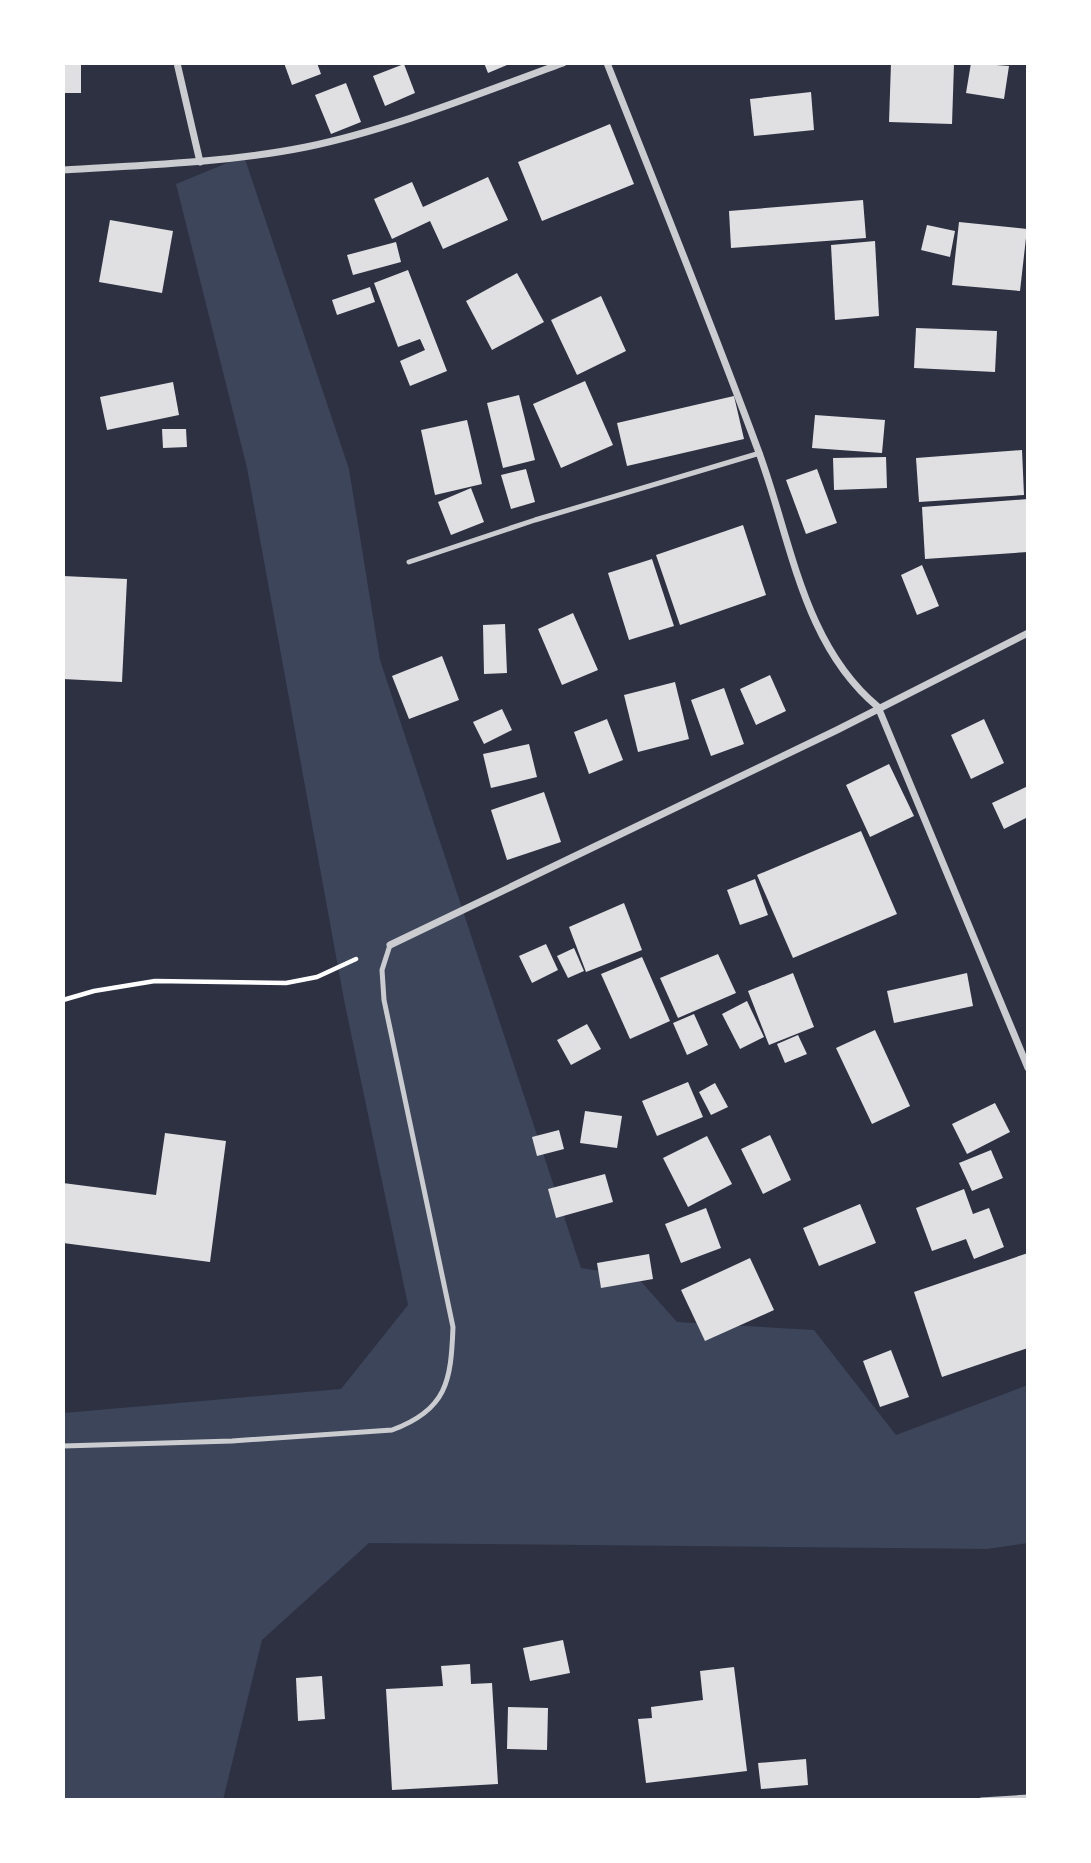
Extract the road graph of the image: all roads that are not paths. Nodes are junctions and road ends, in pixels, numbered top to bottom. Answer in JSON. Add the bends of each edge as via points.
{"nodes":[{"id":1,"x":177,"y":63,"type":"edge"},
{"id":2,"x":563,"y":63,"type":"edge"},
{"id":3,"x":607,"y":63,"type":"edge"},
{"id":4,"x":200,"y":162,"type":"junction"},
{"id":5,"x":63,"y":170,"type":"edge"},
{"id":6,"x":760,"y":453,"type":"junction"},
{"id":7,"x":409,"y":562,"type":"dead end"},
{"id":8,"x":1028,"y":633,"type":"edge"},
{"id":9,"x":878,"y":707,"type":"junction"},
{"id":10,"x":390,"y":945,"type":"joint"},
{"id":11,"x":1028,"y":1068,"type":"edge"},
{"id":12,"x":63,"y":1446,"type":"edge"},
{"id":13,"x":1028,"y":1797,"type":"edge"},
{"id":14,"x":981,"y":1800,"type":"edge"}],
"edges":[{"from":1,"to":4,"type":"street"},
{"from":2,"to":4,"type":"street","via":[[415,115],[308,146]]},
{"from":3,"to":6,"type":"street"},
{"from":4,"to":5,"type":"street"},
{"from":6,"to":7,"type":"lane"},
{"from":6,"to":9,"type":"street","via":[[809,606],[832,657]]},
{"from":8,"to":9,"type":"street"},
{"from":9,"to":10,"type":"street"},
{"from":9,"to":11,"type":"street"},
{"from":10,"to":12,"type":"lane","via":[[382,970],[384,1000],[453,1327],[451,1369],[437,1405],[416,1421],[392,1430]]},
{"from":13,"to":14,"type":"lane"}]}
